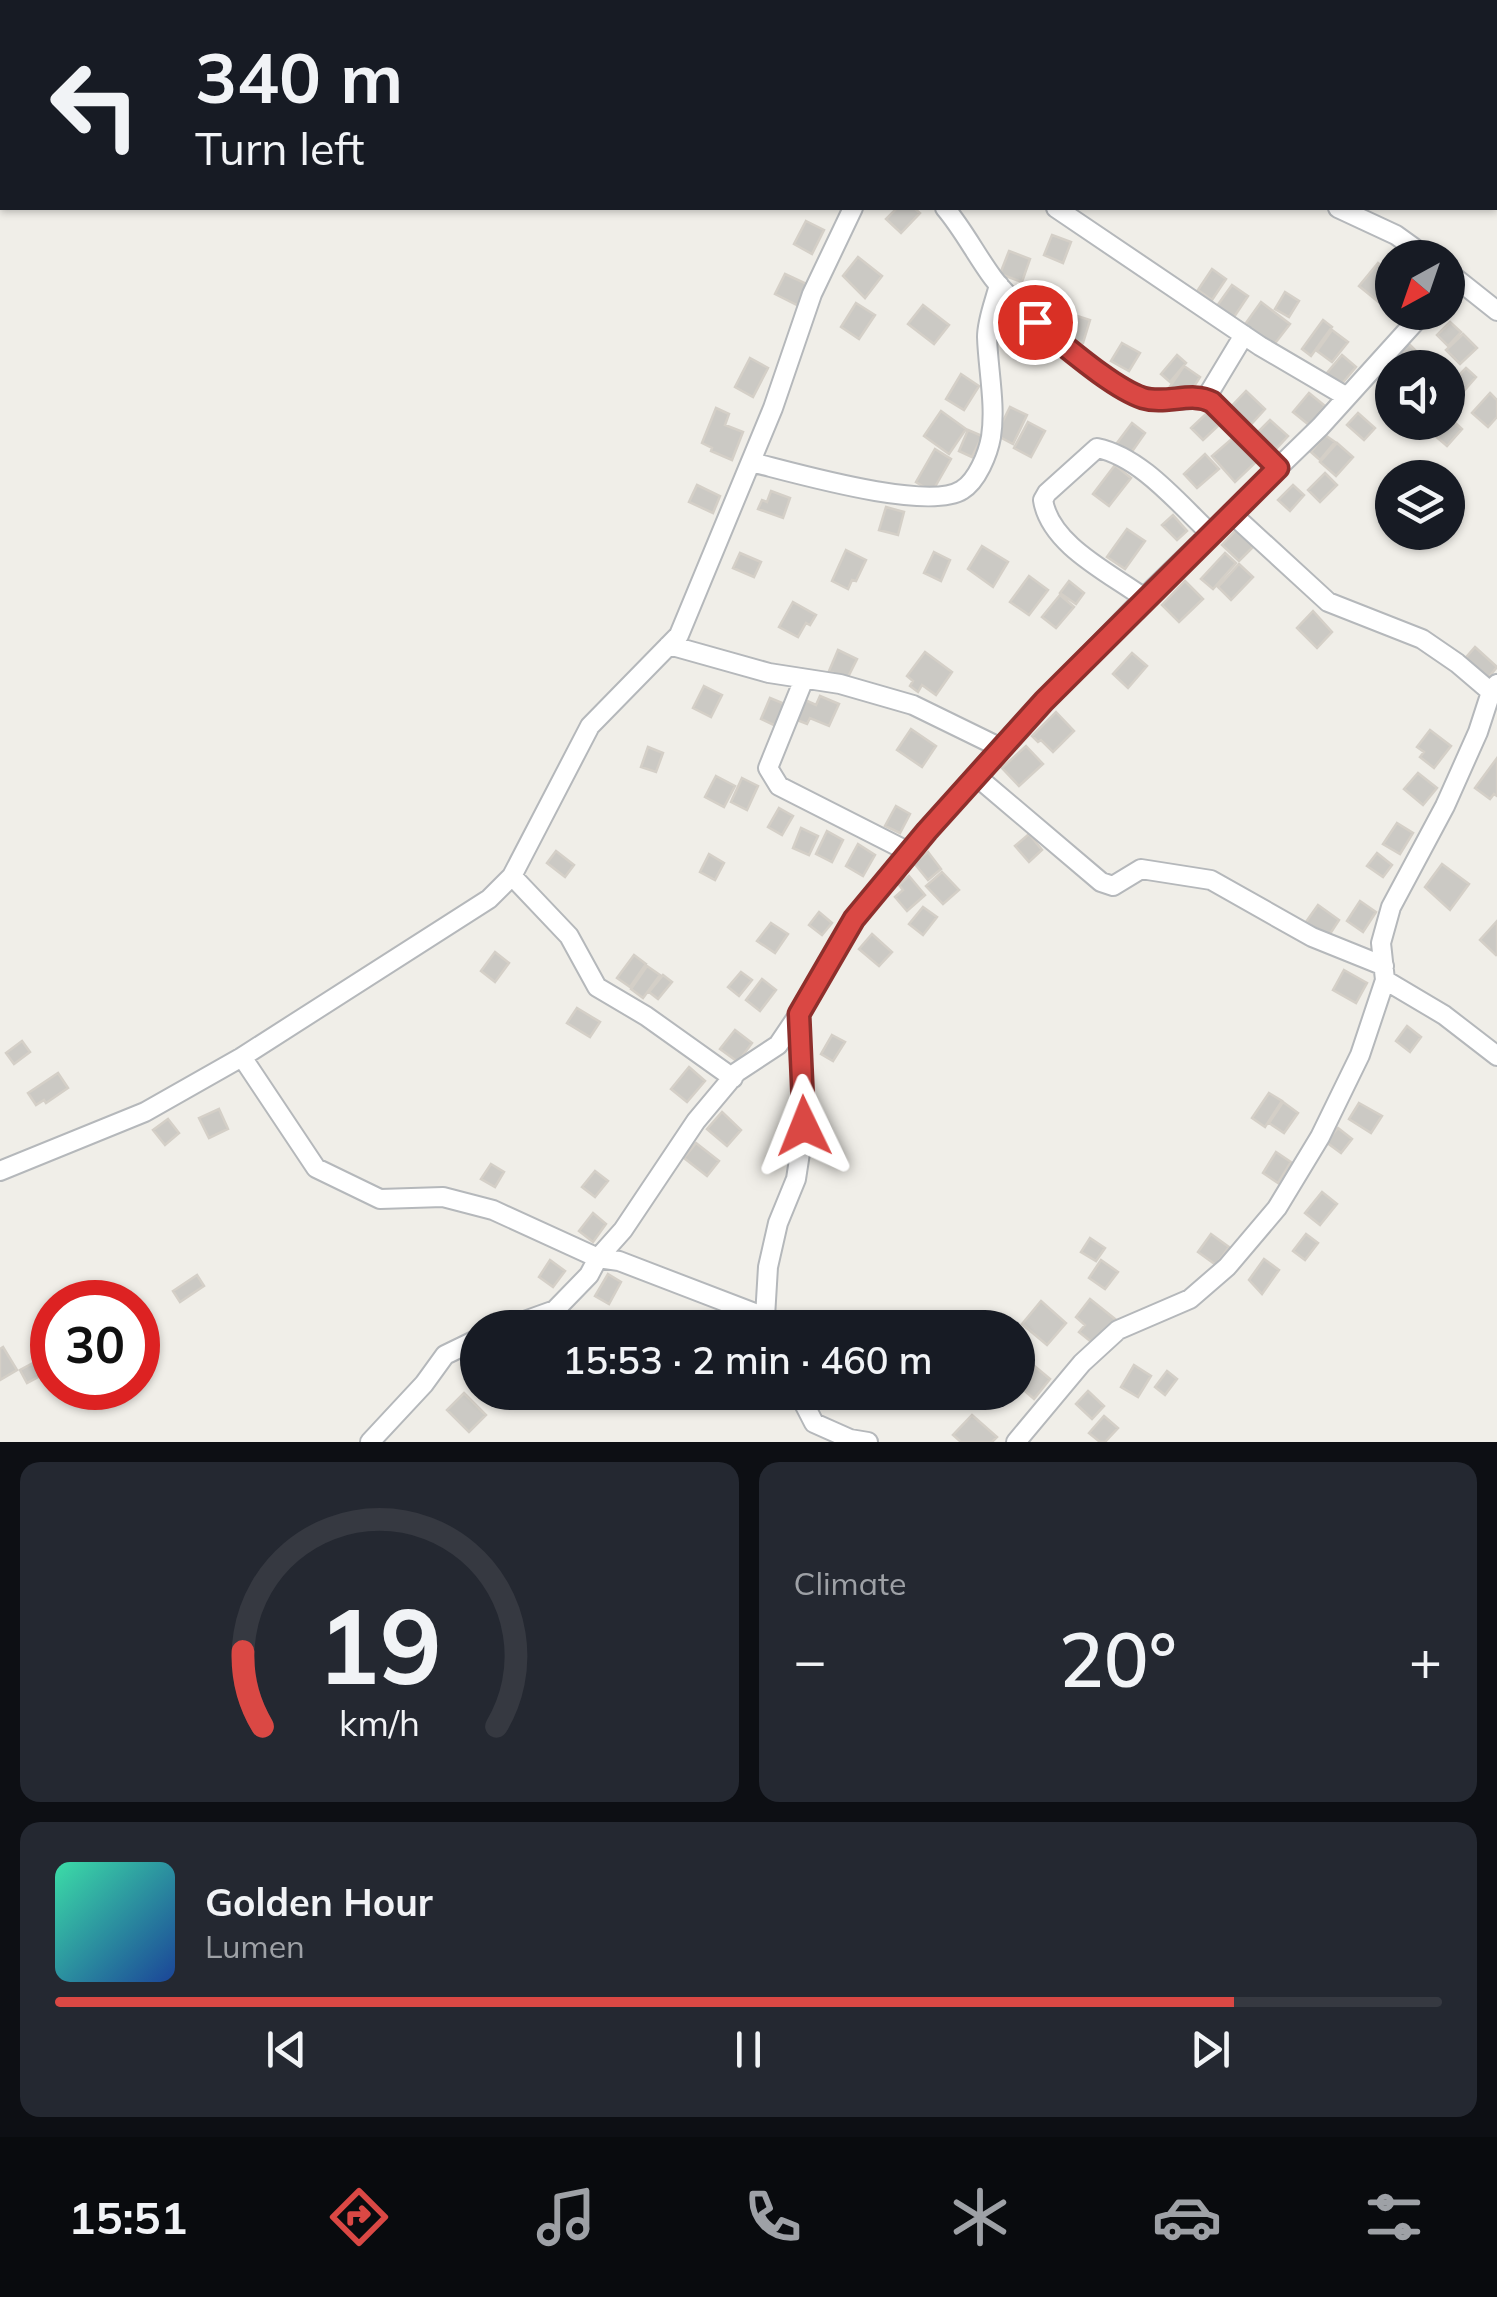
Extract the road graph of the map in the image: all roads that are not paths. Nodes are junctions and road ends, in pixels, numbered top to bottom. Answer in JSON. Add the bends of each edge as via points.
{"nodes":[{"id":1,"x":852,"y":210,"type":"edge"},
{"id":2,"x":946,"y":210,"type":"edge"},
{"id":3,"x":1059,"y":210,"type":"edge"},
{"id":4,"x":1342,"y":210,"type":"edge"},
{"id":5,"x":1403,"y":240,"type":"edge"},
{"id":6,"x":999,"y":285,"type":"junction"},
{"id":7,"x":1465,"y":289,"type":"edge"},
{"id":8,"x":1497,"y":311,"type":"edge"},
{"id":9,"x":1408,"y":330,"type":"edge"},
{"id":10,"x":1244,"y":335,"type":"junction"},
{"id":11,"x":1347,"y":397,"type":"junction"},
{"id":12,"x":1206,"y":398,"type":"junction"},
{"id":13,"x":751,"y":462,"type":"junction"},
{"id":14,"x":1278,"y":468,"type":"junction"},
{"id":15,"x":1231,"y":513,"type":"junction"},
{"id":16,"x":1210,"y":533,"type":"junction"},
{"id":17,"x":1144,"y":598,"type":"junction"},
{"id":18,"x":668,"y":646,"type":"junction"},
{"id":19,"x":804,"y":678,"type":"junction"},
{"id":20,"x":1494,"y":688,"type":"edge"},
{"id":21,"x":1002,"y":748,"type":"junction"},
{"id":22,"x":976,"y":776,"type":"junction"},
{"id":23,"x":910,"y":852,"type":"junction"},
{"id":24,"x":512,"y":876,"type":"junction"},
{"id":25,"x":1385,"y":973,"type":"junction"},
{"id":26,"x":799,"y":1014,"type":"junction"},
{"id":27,"x":1497,"y":1056,"type":"edge"},
{"id":28,"x":242,"y":1058,"type":"junction"},
{"id":29,"x":733,"y":1078,"type":"junction"},
{"id":30,"x":0,"y":1171,"type":"edge"},
{"id":31,"x":598,"y":1258,"type":"junction"},
{"id":32,"x":555,"y":1310,"type":"edge"},
{"id":33,"x":738,"y":1310,"type":"edge"},
{"id":34,"x":767,"y":1310,"type":"edge"},
{"id":35,"x":460,"y":1348,"type":"edge"},
{"id":36,"x":808,"y":1410,"type":"edge"},
{"id":37,"x":370,"y":1442,"type":"edge"},
{"id":38,"x":868,"y":1442,"type":"edge"},
{"id":39,"x":1016,"y":1442,"type":"edge"}],
"edges":[{"from":1,"to":13,"type":"street","via":[[812,294]]},
{"from":2,"to":6,"type":"street"},
{"from":3,"to":10,"type":"street"},
{"from":4,"to":5,"type":"street"},
{"from":6,"to":12,"type":"street","via":[[1056,339],[1143,398]]},
{"from":6,"to":13,"type":"street","via":[[987,332],[991,436],[984,460],[958,493],[920,496],[854,487]]},
{"from":7,"to":8,"type":"street"},
{"from":9,"to":11,"type":"street"},
{"from":10,"to":11,"type":"street"},
{"from":10,"to":12,"type":"street"},
{"from":11,"to":14,"type":"street"},
{"from":12,"to":14,"type":"street"},
{"from":13,"to":18,"type":"street","via":[[696,601]]},
{"from":14,"to":15,"type":"street"},
{"from":15,"to":16,"type":"street"},
{"from":15,"to":20,"type":"street","via":[[1328,602],[1422,640]]},
{"from":16,"to":17,"type":"street"},
{"from":16,"to":17,"type":"street","via":[[1110,450],[1086,455],[1047,493],[1042,500],[1051,526]]},
{"from":17,"to":21,"type":"street"},
{"from":18,"to":19,"type":"street"},
{"from":18,"to":24,"type":"street","via":[[590,726]]},
{"from":19,"to":21,"type":"street","via":[[914,705]]},
{"from":19,"to":23,"type":"street","via":[[770,776]]},
{"from":20,"to":25,"type":"street","via":[[1446,806],[1391,906],[1381,943]]},
{"from":21,"to":22,"type":"street"},
{"from":22,"to":23,"type":"street"},
{"from":22,"to":25,"type":"street","via":[[1100,882],[1113,886],[1142,870],[1211,880]]},
{"from":23,"to":26,"type":"street","via":[[854,919]]},
{"from":24,"to":28,"type":"street","via":[[489,899]]},
{"from":24,"to":29,"type":"street","via":[[570,936],[597,987]]},
{"from":25,"to":27,"type":"street"},
{"from":25,"to":39,"type":"street","via":[[1352,1072],[1277,1208],[1190,1299],[1118,1330]]},
{"from":26,"to":29,"type":"street","via":[[778,1045]]},
{"from":26,"to":34,"type":"street","via":[[804,1126],[796,1179],[768,1267]]},
{"from":28,"to":30,"type":"street","via":[[145,1112]]},
{"from":28,"to":31,"type":"street","via":[[316,1168],[380,1199],[442,1198],[493,1210]]},
{"from":29,"to":31,"type":"street"},
{"from":31,"to":32,"type":"street"},
{"from":31,"to":33,"type":"street"},
{"from":35,"to":37,"type":"street","via":[[445,1355]]},
{"from":36,"to":38,"type":"street","via":[[814,1422]]}]}
